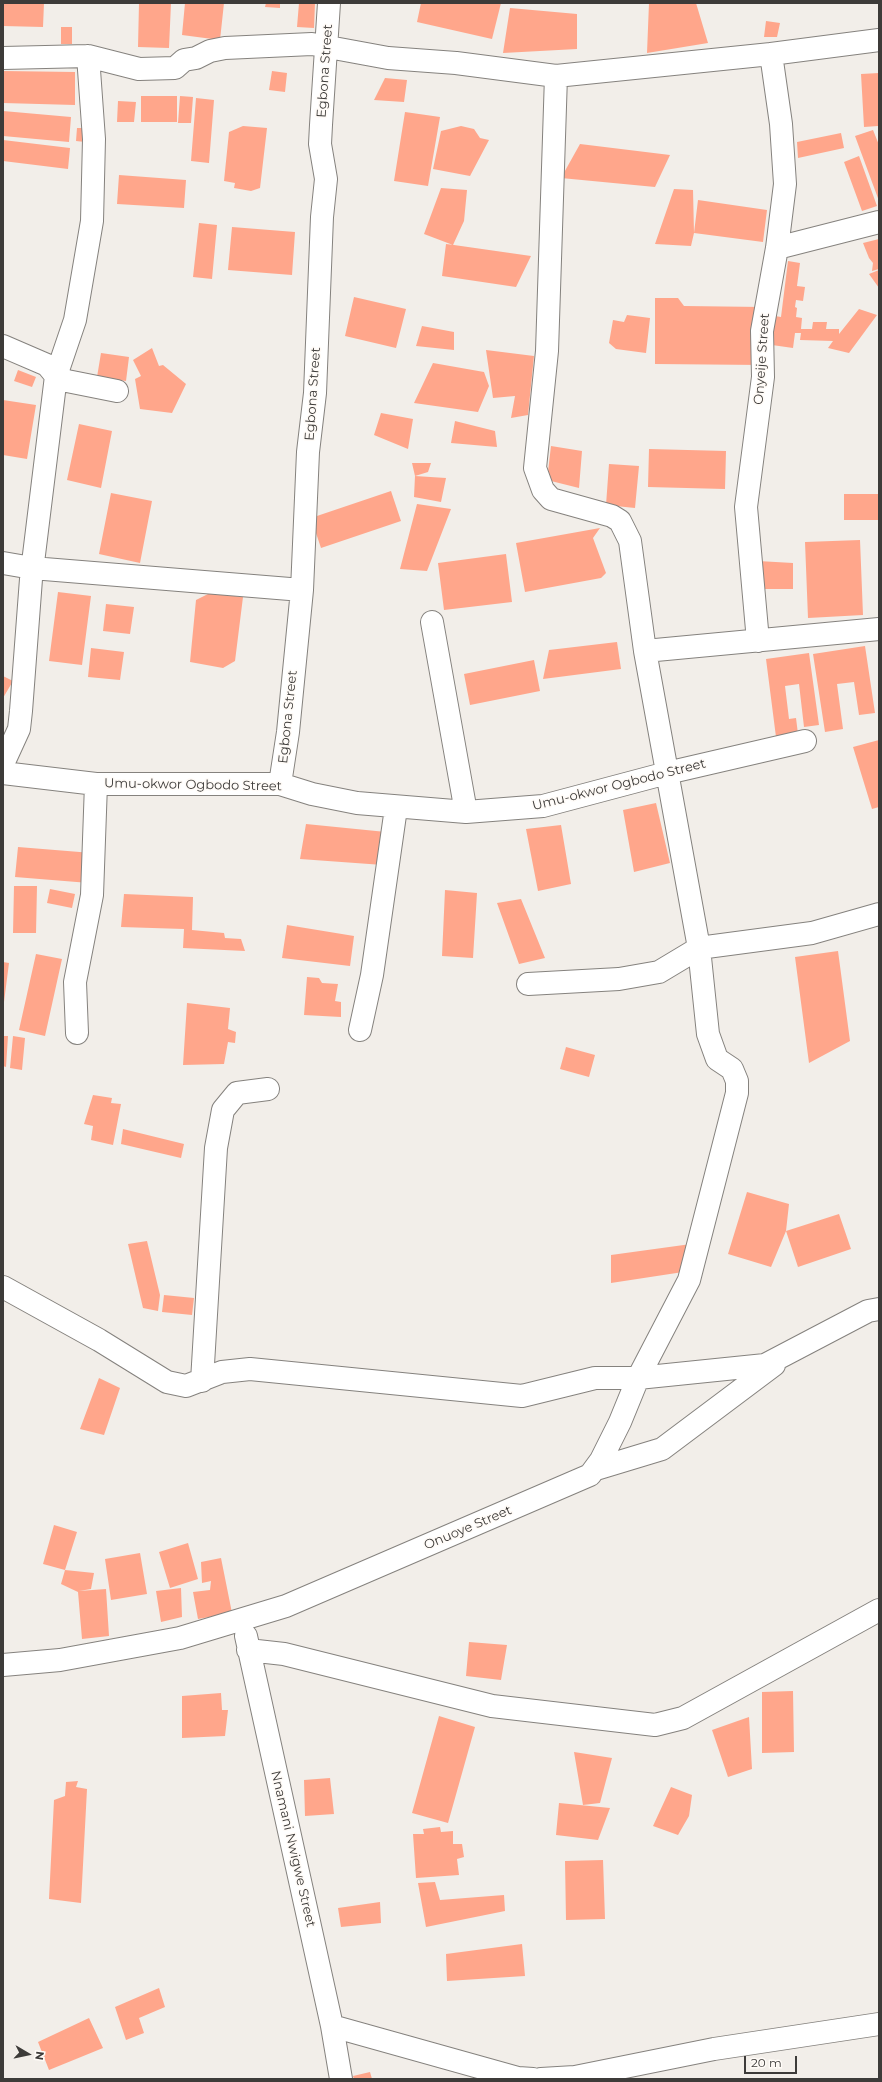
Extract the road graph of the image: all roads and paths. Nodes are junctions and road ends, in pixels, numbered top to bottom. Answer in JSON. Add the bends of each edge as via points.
{"nodes":[{"id":1,"x":329,"y":3,"type":"edge"},
{"id":2,"x":879,"y":40,"type":"edge"},
{"id":3,"x":327,"y":46,"type":"junction"},
{"id":4,"x":771,"y":54,"type":"junction"},
{"id":5,"x":88,"y":56,"type":"junction"},
{"id":6,"x":3,"y":58,"type":"edge"},
{"id":7,"x":556,"y":76,"type":"junction"},
{"id":8,"x":879,"y":222,"type":"edge"},
{"id":9,"x":777,"y":248,"type":"junction"},
{"id":10,"x":3,"y":346,"type":"edge"},
{"id":11,"x":56,"y":376,"type":"junction"},
{"id":12,"x":117,"y":391,"type":"dead end"},
{"id":13,"x":3,"y":563,"type":"edge"},
{"id":14,"x":32,"y":568,"type":"junction"},
{"id":15,"x":302,"y":590,"type":"junction"},
{"id":16,"x":432,"y":622,"type":"dead end"},
{"id":17,"x":879,"y":629,"type":"edge"},
{"id":18,"x":758,"y":641,"type":"junction"},
{"id":19,"x":645,"y":651,"type":"junction"},
{"id":20,"x":805,"y":741,"type":"dead end"},
{"id":21,"x":3,"y":764,"type":"edge"},
{"id":22,"x":3,"y":773,"type":"edge"},
{"id":23,"x":667,"y":773,"type":"junction"},
{"id":24,"x":96,"y":784,"type":"junction"},
{"id":25,"x":280,"y":784,"type":"junction"},
{"id":26,"x":396,"y":808,"type":"junction"},
{"id":27,"x":466,"y":812,"type":"junction"},
{"id":28,"x":879,"y":914,"type":"edge"},
{"id":29,"x":699,"y":948,"type":"junction"},
{"id":30,"x":528,"y":984,"type":"dead end"},
{"id":31,"x":360,"y":1030,"type":"dead end"},
{"id":32,"x":77,"y":1033,"type":"dead end"},
{"id":33,"x":268,"y":1089,"type":"dead end"},
{"id":34,"x":3,"y":1287,"type":"edge"},
{"id":35,"x":879,"y":1309,"type":"edge"},
{"id":36,"x":797,"y":1347,"type":"junction"},
{"id":37,"x":638,"y":1378,"type":"junction"},
{"id":38,"x":202,"y":1381,"type":"junction"},
{"id":39,"x":596,"y":1469,"type":"junction"},
{"id":40,"x":879,"y":1610,"type":"edge"},
{"id":41,"x":244,"y":1619,"type":"junction"},
{"id":42,"x":248,"y":1650,"type":"junction"},
{"id":43,"x":3,"y":1665,"type":"edge"},
{"id":44,"x":879,"y":2024,"type":"edge"},
{"id":45,"x":332,"y":2026,"type":"junction"},
{"id":46,"x":341,"y":2079,"type":"edge"},
{"id":47,"x":533,"y":2079,"type":"edge"},
{"id":48,"x":541,"y":2079,"type":"edge"}],
"edges":[{"from":1,"to":3,"type":"street","name":"Egbona Street"},
{"from":2,"to":4,"type":"street"},
{"from":3,"to":5,"type":"street","via":[[312,44],[225,48],[184,60],[175,68],[139,69]]},
{"from":3,"to":7,"type":"street","via":[[388,58],[456,63]]},
{"from":3,"to":15,"type":"street","name":"Egbona Street","via":[[320,144],[326,179],[322,217],[315,393],[308,452]]},
{"from":4,"to":7,"type":"street"},
{"from":4,"to":9,"type":"street","name":"Onyeije Street","via":[[785,166],[784,199]]},
{"from":5,"to":6,"type":"street"},
{"from":5,"to":11,"type":"street","via":[[94,139],[92,221],[75,320]]},
{"from":7,"to":19,"type":"street","via":[[547,351],[535,468],[543,490],[551,499],[612,516],[620,521],[630,541]]},
{"from":8,"to":9,"type":"street"},
{"from":9,"to":18,"type":"street","name":"Onyeije Street","via":[[762,331],[762,377],[746,507]]},
{"from":10,"to":11,"type":"street","via":[[47,365]]},
{"from":11,"to":12,"type":"street","via":[[67,381]]},
{"from":11,"to":14,"type":"street"},
{"from":13,"to":14,"type":"street"},
{"from":14,"to":15,"type":"street"},
{"from":14,"to":21,"type":"street","via":[[19,729]]},
{"from":15,"to":25,"type":"street","name":"Egbona Street","via":[[288,732]]},
{"from":16,"to":27,"type":"street"},
{"from":17,"to":18,"type":"street"},
{"from":18,"to":19,"type":"street"},
{"from":19,"to":23,"type":"street"},
{"from":20,"to":23,"type":"street","name":"Umu-okwor Ogbodo Street"},
{"from":22,"to":24,"type":"street","name":"Umu-okwor Ogbodo Street"},
{"from":23,"to":27,"type":"street","name":"Umu-okwor Ogbodo Street","via":[[544,806]]},
{"from":23,"to":29,"type":"street"},
{"from":24,"to":25,"type":"street","name":"Umu-okwor Ogbodo Street"},
{"from":24,"to":32,"type":"street","via":[[92,895],[75,982]]},
{"from":25,"to":26,"type":"street","name":"Umu-okwor Ogbodo Street","via":[[350,802]]},
{"from":26,"to":27,"type":"street","name":"Umu-okwor Ogbodo Street"},
{"from":26,"to":31,"type":"street","via":[[372,975]]},
{"from":28,"to":29,"type":"street","via":[[812,932]]},
{"from":29,"to":30,"type":"street","via":[[659,972],[619,979]]},
{"from":29,"to":37,"type":"street","via":[[708,1034],[717,1059],[732,1069],[737,1081],[737,1093],[689,1280]]},
{"from":33,"to":38,"type":"street","via":[[237,1094],[223,1110],[216,1148]]},
{"from":34,"to":38,"type":"street","via":[[99,1340],[167,1382],[186,1386]]},
{"from":35,"to":36,"type":"street","via":[[868,1311]]},
{"from":36,"to":37,"type":"street","via":[[765,1365]]},
{"from":36,"to":39,"type":"street","via":[[662,1449]]},
{"from":37,"to":38,"type":"street","via":[[595,1378],[522,1396],[250,1369],[222,1372]]},
{"from":37,"to":39,"type":"street","via":[[620,1422]]},
{"from":39,"to":41,"type":"street","name":"Onuoye Street","via":[[590,1475],[286,1606]]},
{"from":40,"to":42,"type":"street","via":[[683,1718],[655,1725],[492,1706],[284,1654]]},
{"from":41,"to":42,"type":"street","name":"Nnamani Nwigwe Street"},
{"from":41,"to":43,"type":"street","name":"Onuoye Street","via":[[180,1638],[60,1660]]},
{"from":42,"to":45,"type":"street","name":"Nnamani Nwigwe Street"},
{"from":44,"to":48,"type":"street","via":[[714,2049],[575,2077]]},
{"from":45,"to":46,"type":"street","name":"Nnamani Nwigwe Street"},
{"from":45,"to":47,"type":"street","via":[[518,2078]]}]}
